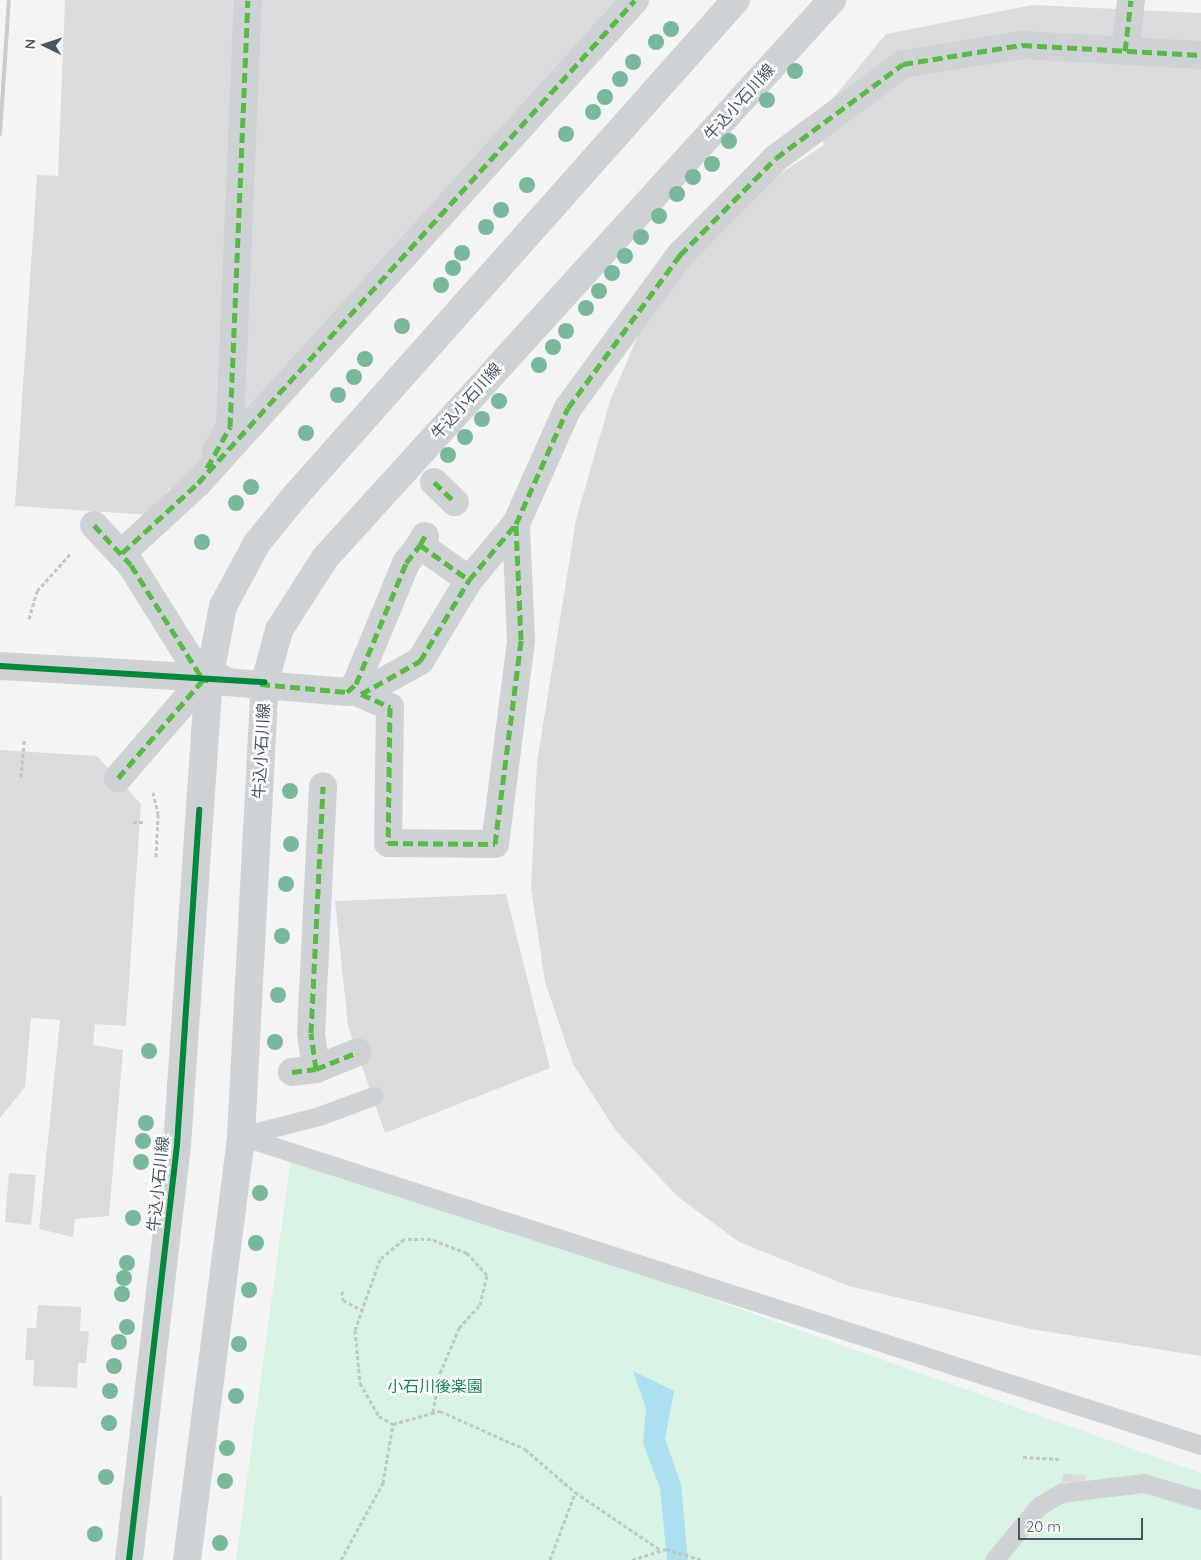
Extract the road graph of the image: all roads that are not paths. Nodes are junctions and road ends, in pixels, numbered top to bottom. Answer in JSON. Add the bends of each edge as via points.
{"nodes":[{"id":1,"x":248,"y":0,"type":"edge"},
{"id":2,"x":635,"y":0,"type":"edge"},
{"id":3,"x":736,"y":0,"type":"edge"},
{"id":4,"x":832,"y":0,"type":"edge"},
{"id":5,"x":1131,"y":0,"type":"edge"},
{"id":6,"x":1125,"y":51,"type":"junction"},
{"id":7,"x":1201,"y":55,"type":"edge"},
{"id":8,"x":434,"y":482,"type":"dead end"},
{"id":9,"x":198,"y":483,"type":"junction"},
{"id":10,"x":455,"y":502,"type":"dead end"},
{"id":11,"x":516,"y":524,"type":"junction"},
{"id":12,"x":94,"y":526,"type":"dead end"},
{"id":13,"x":122,"y":553,"type":"junction"},
{"id":14,"x":469,"y":580,"type":"junction"},
{"id":15,"x":0,"y":666,"type":"edge"},
{"id":16,"x":206,"y":679,"type":"junction"},
{"id":17,"x":265,"y":682,"type":"junction"},
{"id":18,"x":125,"y":769,"type":"road end"},
{"id":19,"x":323,"y":786,"type":"dead end"},
{"id":20,"x":358,"y":1052,"type":"dead end"},
{"id":21,"x":373,"y":1096,"type":"dead end"},
{"id":22,"x":241,"y":1136,"type":"junction"},
{"id":23,"x":1201,"y":1445,"type":"edge"},
{"id":24,"x":1201,"y":1500,"type":"edge"},
{"id":25,"x":129,"y":1560,"type":"edge"},
{"id":26,"x":187,"y":1560,"type":"edge"},
{"id":27,"x":994,"y":1560,"type":"edge"}],
"edges":[{"from":1,"to":9,"type":"street","via":[[230,427]]},
{"from":2,"to":9,"type":"street"},
{"from":3,"to":16,"type":"main road","name":"牛込小石川線","via":[[257,542],[224,606]]},
{"from":4,"to":17,"type":"main road","name":"牛込小石川線","via":[[325,558],[279,630]]},
{"from":5,"to":6,"type":"street"},
{"from":6,"to":7,"type":"street"},
{"from":6,"to":11,"type":"street","via":[[1022,45],[903,64],[776,158],[680,255],[568,408]]},
{"from":8,"to":10,"type":"street"},
{"from":9,"to":13,"type":"street"},
{"from":11,"to":14,"type":"street"},
{"from":11,"to":14,"type":"street","via":[[521,640],[495,844],[388,842],[390,707],[361,694],[420,660]]},
{"from":12,"to":13,"type":"street","bridge":true},
{"from":13,"to":16,"type":"street","bridge":true},
{"from":14,"to":16,"type":"street","bridge":true,"via":[[422,541],[406,563],[356,684],[348,692]]},
{"from":15,"to":16,"type":"street"},
{"from":16,"to":17,"type":"street"},
{"from":16,"to":18,"type":"street","bridge":true},
{"from":16,"to":25,"type":"main road","name":"牛込小石川線","via":[[177,1145]]},
{"from":17,"to":22,"type":"main road","name":"牛込小石川線"},
{"from":19,"to":20,"type":"street","via":[[311,1033],[304,1071]]},
{"from":21,"to":22,"type":"lane","via":[[318,1116]]},
{"from":22,"to":23,"type":"lane"},
{"from":22,"to":26,"type":"main road","name":"牛込小石川線"},
{"from":24,"to":27,"type":"lane","via":[[1144,1483],[1061,1494],[1039,1506]]}]}
